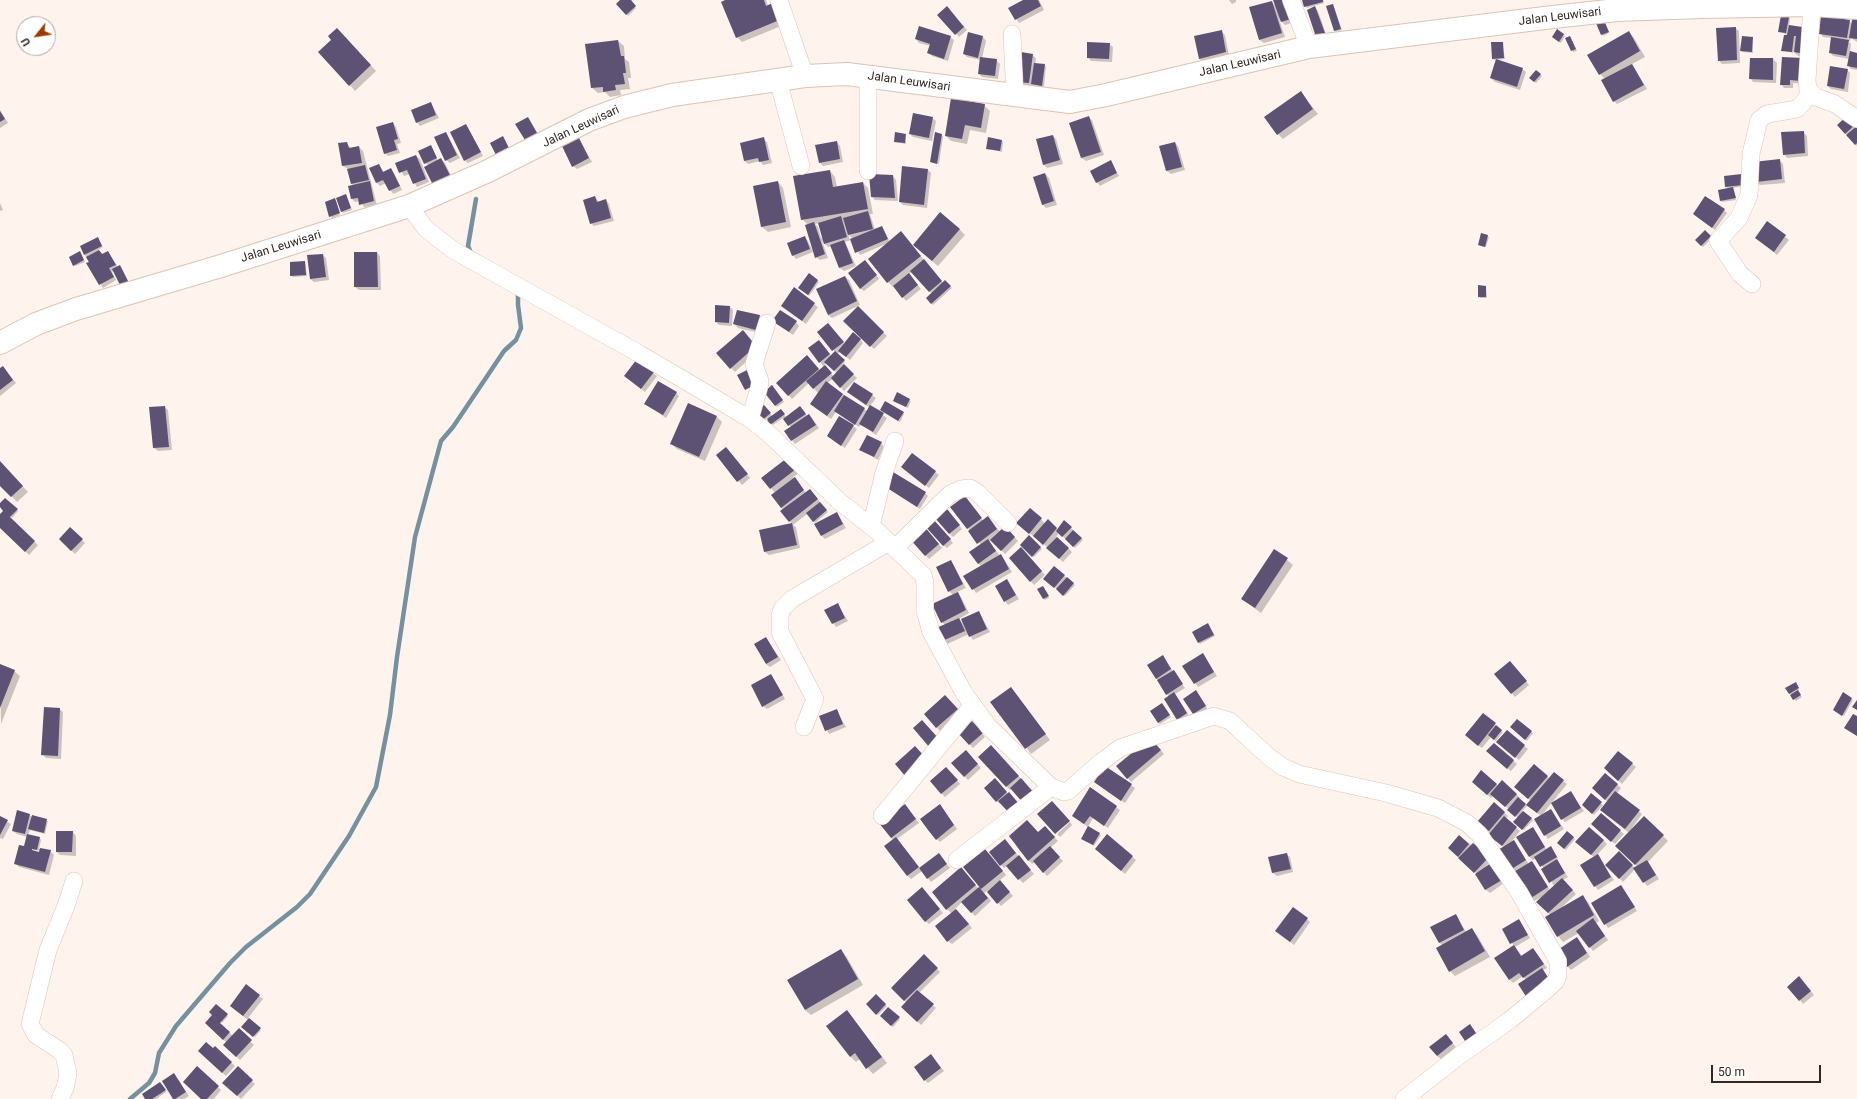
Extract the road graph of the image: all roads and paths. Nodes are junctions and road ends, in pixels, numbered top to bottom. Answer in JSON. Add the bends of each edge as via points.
{"nodes":[{"id":1,"x":779,"y":0,"type":"edge"},
{"id":2,"x":1291,"y":0,"type":"edge"},
{"id":3,"x":1810,"y":4,"type":"edge"},
{"id":4,"x":1857,"y":8,"type":"edge"},
{"id":5,"x":1012,"y":34,"type":"dead end"},
{"id":6,"x":1309,"y":47,"type":"junction"},
{"id":7,"x":806,"y":76,"type":"junction"},
{"id":8,"x":868,"y":76,"type":"junction"},
{"id":9,"x":778,"y":80,"type":"junction"},
{"id":10,"x":1810,"y":92,"type":"junction"},
{"id":11,"x":1015,"y":96,"type":"junction"},
{"id":12,"x":1857,"y":119,"type":"edge"},
{"id":13,"x":801,"y":166,"type":"dead end"},
{"id":14,"x":868,"y":172,"type":"dead end"},
{"id":15,"x":409,"y":206,"type":"junction"},
{"id":16,"x":1752,"y":284,"type":"dead end"},
{"id":17,"x":767,"y":323,"type":"dead end"},
{"id":18,"x":1,"y":338,"type":"edge"},
{"id":19,"x":750,"y":419,"type":"junction"},
{"id":20,"x":895,"y":441,"type":"dead end"},
{"id":21,"x":1008,"y":523,"type":"dead end"},
{"id":22,"x":871,"y":526,"type":"junction"},
{"id":23,"x":892,"y":545,"type":"junction"},
{"id":24,"x":973,"y":705,"type":"junction"},
{"id":25,"x":804,"y":727,"type":"dead end"},
{"id":26,"x":1051,"y":787,"type":"junction"},
{"id":27,"x":882,"y":816,"type":"dead end"},
{"id":28,"x":957,"y":860,"type":"dead end"},
{"id":29,"x":74,"y":881,"type":"dead end"},
{"id":30,"x":60,"y":1099,"type":"edge"},
{"id":31,"x":1404,"y":1099,"type":"edge"}],
"edges":[{"from":1,"to":7,"type":"street"},
{"from":2,"to":6,"type":"street"},
{"from":3,"to":4,"type":"main road","name":"Jalan Leuwisari"},
{"from":3,"to":6,"type":"main road","name":"Jalan Leuwisari","via":[[1616,10]]},
{"from":3,"to":10,"type":"street","via":[[1807,80]]},
{"from":5,"to":11,"type":"street"},
{"from":6,"to":11,"type":"main road","name":"Jalan Leuwisari","via":[[1082,100],[1060,102]]},
{"from":7,"to":8,"type":"main road","name":"Jalan Leuwisari"},
{"from":7,"to":9,"type":"main road","name":"Jalan Leuwisari"},
{"from":8,"to":11,"type":"main road","name":"Jalan Leuwisari"},
{"from":8,"to":14,"type":"street"},
{"from":9,"to":13,"type":"street"},
{"from":9,"to":15,"type":"main road","name":"Jalan Leuwisari","via":[[672,95],[624,107],[589,120],[488,171]]},
{"from":10,"to":12,"type":"street","via":[[1835,104]]},
{"from":10,"to":16,"type":"street","via":[[1797,109],[1767,114],[1759,120],[1752,154],[1749,195],[1739,218],[1718,240],[1740,274]]},
{"from":15,"to":18,"type":"main road","name":"Jalan Leuwisari","via":[[76,309]]},
{"from":15,"to":19,"type":"street","via":[[436,238],[453,250]]},
{"from":17,"to":19,"type":"street","via":[[754,364],[760,380]]},
{"from":19,"to":22,"type":"street","via":[[840,502]]},
{"from":20,"to":22,"type":"street"},
{"from":21,"to":23,"type":"street","via":[[978,493],[970,488],[962,489],[950,494]]},
{"from":22,"to":23,"type":"street"},
{"from":23,"to":24,"type":"street","via":[[923,575],[925,611],[931,632]]},
{"from":23,"to":25,"type":"street","via":[[792,599],[782,609],[780,632],[814,699]]},
{"from":24,"to":26,"type":"street","via":[[988,726]]},
{"from":24,"to":27,"type":"street"},
{"from":26,"to":28,"type":"street"},
{"from":26,"to":31,"type":"street","via":[[1068,791],[1120,748],[1214,716],[1230,721],[1269,757],[1299,774],[1401,797],[1438,808],[1467,823],[1479,834],[1519,892],[1558,961],[1558,976],[1555,982],[1510,1020]]},
{"from":29,"to":30,"type":"street","via":[[48,950],[31,1021],[31,1028],[36,1035],[59,1050],[65,1060],[67,1082]]}]}
